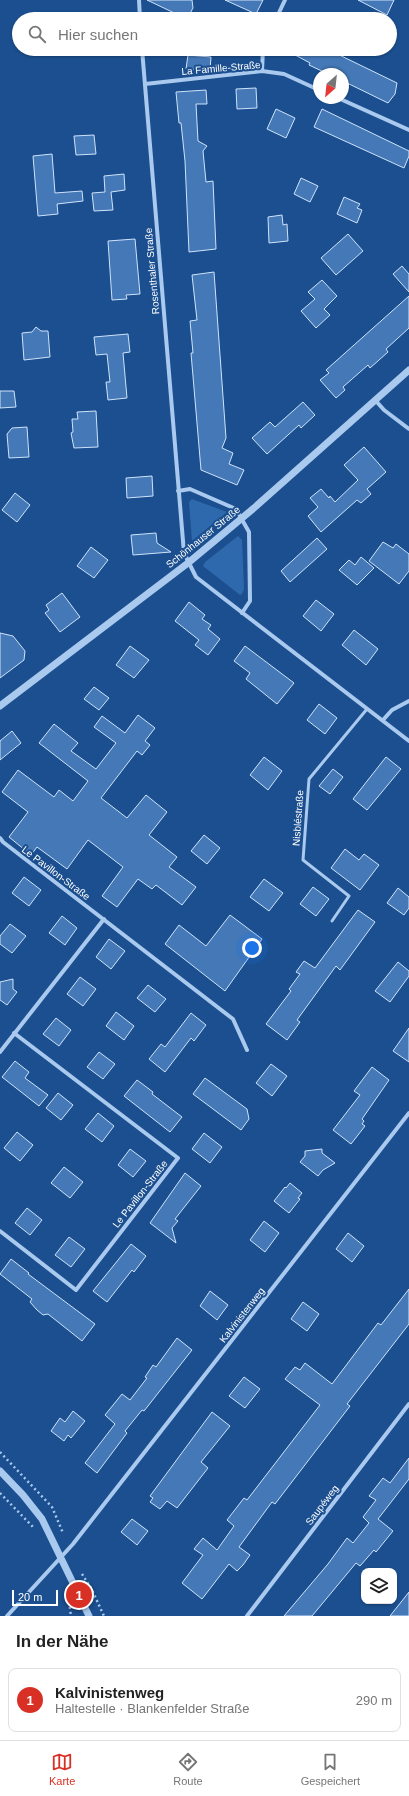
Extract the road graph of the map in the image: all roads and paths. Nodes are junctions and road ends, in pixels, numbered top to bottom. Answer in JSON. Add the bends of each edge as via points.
{"nodes":[{"id":1,"x":139,"y":0,"type":"edge"},
{"id":2,"x":285,"y":0,"type":"edge"},
{"id":3,"x":140,"y":12,"type":"edge"},
{"id":4,"x":279,"y":12,"type":"edge"},
{"id":5,"x":143,"y":56,"type":"edge"},
{"id":6,"x":263,"y":56,"type":"edge"},
{"id":7,"x":262,"y":71,"type":"junction"},
{"id":8,"x":145,"y":84,"type":"junction"},
{"id":9,"x":313,"y":87,"type":"edge"},
{"id":10,"x":349,"y":103,"type":"edge"},
{"id":11,"x":409,"y":130,"type":"edge"},
{"id":12,"x":409,"y":370,"type":"edge"},
{"id":13,"x":376,"y":401,"type":"junction"},
{"id":14,"x":409,"y":429,"type":"edge"},
{"id":15,"x":178,"y":491,"type":"junction"},
{"id":16,"x":242,"y":518,"type":"junction"},
{"id":17,"x":188,"y":563,"type":"junction"},
{"id":18,"x":242,"y":613,"type":"junction"},
{"id":19,"x":409,"y":701,"type":"edge"},
{"id":20,"x":0,"y":706,"type":"edge"},
{"id":21,"x":367,"y":709,"type":"junction"},
{"id":22,"x":383,"y":720,"type":"junction"},
{"id":23,"x":409,"y":741,"type":"edge"},
{"id":24,"x":0,"y":838,"type":"edge"},
{"id":25,"x":104,"y":919,"type":"junction"},
{"id":26,"x":332,"y":921,"type":"dead end"},
{"id":27,"x":14,"y":1033,"type":"junction"},
{"id":28,"x":247,"y":1050,"type":"dead end"},
{"id":29,"x":0,"y":1052,"type":"edge"},
{"id":30,"x":409,"y":1114,"type":"edge"},
{"id":31,"x":0,"y":1231,"type":"edge"},
{"id":32,"x":409,"y":1404,"type":"edge"},
{"id":33,"x":0,"y":1471,"type":"edge"},
{"id":34,"x":0,"y":1493,"type":"edge"},
{"id":35,"x":35,"y":1530,"type":"dead end"},
{"id":36,"x":61,"y":1556,"type":"junction"},
{"id":37,"x":7,"y":1616,"type":"edge"},
{"id":38,"x":89,"y":1616,"type":"edge"},
{"id":39,"x":247,"y":1616,"type":"edge"}],
"edges":[{"from":1,"to":3,"type":"street"},
{"from":2,"to":4,"type":"street"},
{"from":5,"to":8,"type":"street","name":"Rosenthaler Straße"},
{"from":6,"to":7,"type":"street"},
{"from":7,"to":8,"type":"street","name":"La Famille-Straße"},
{"from":7,"to":9,"type":"street","name":"La Famille-Straße","via":[[284,74]]},
{"from":8,"to":15,"type":"street","name":"Rosenthaler Straße"},
{"from":10,"to":11,"type":"street"},
{"from":12,"to":13,"type":"street","name":"Schönhauser Straße"},
{"from":13,"to":14,"type":"street"},
{"from":13,"to":16,"type":"street","name":"Schönhauser Straße"},
{"from":15,"to":16,"type":"street","via":[[190,489],[236,509]]},
{"from":15,"to":17,"type":"street","name":"Rosenthaler Straße","via":[[184,553]]},
{"from":16,"to":17,"type":"street","name":"Schönhauser Straße"},
{"from":16,"to":18,"type":"street","via":[[250,532],[250,601]]},
{"from":17,"to":18,"type":"street","via":[[196,577]]},
{"from":17,"to":20,"type":"street","name":"Schönhauser Straße"},
{"from":18,"to":21,"type":"street"},
{"from":19,"to":22,"type":"street","via":[[392,710]]},
{"from":21,"to":22,"type":"street"},
{"from":21,"to":26,"type":"lane","name":"Nisbléstraße","via":[[309,779],[303,860],[349,896]]},
{"from":22,"to":23,"type":"street"},
{"from":24,"to":25,"type":"street","name":"Le Pavillon-Straße"},
{"from":25,"to":27,"type":"street"},
{"from":25,"to":28,"type":"street","name":"Le Pavillon-Straße","via":[[233,1019]]},
{"from":27,"to":29,"type":"street"},
{"from":27,"to":31,"type":"street","name":"Le Pavillon-Straße","via":[[178,1158],[76,1290]]},
{"from":30,"to":36,"type":"street","name":"Kalvinistenweg","via":[[80,1536]]},
{"from":32,"to":39,"type":"street","name":"Saupéweg"},
{"from":33,"to":36,"type":"street","via":[[35,1508]]},
{"from":34,"to":35,"type":"path"},
{"from":36,"to":37,"type":"street","name":"Kalvinistenweg"},
{"from":36,"to":38,"type":"street"}]}
